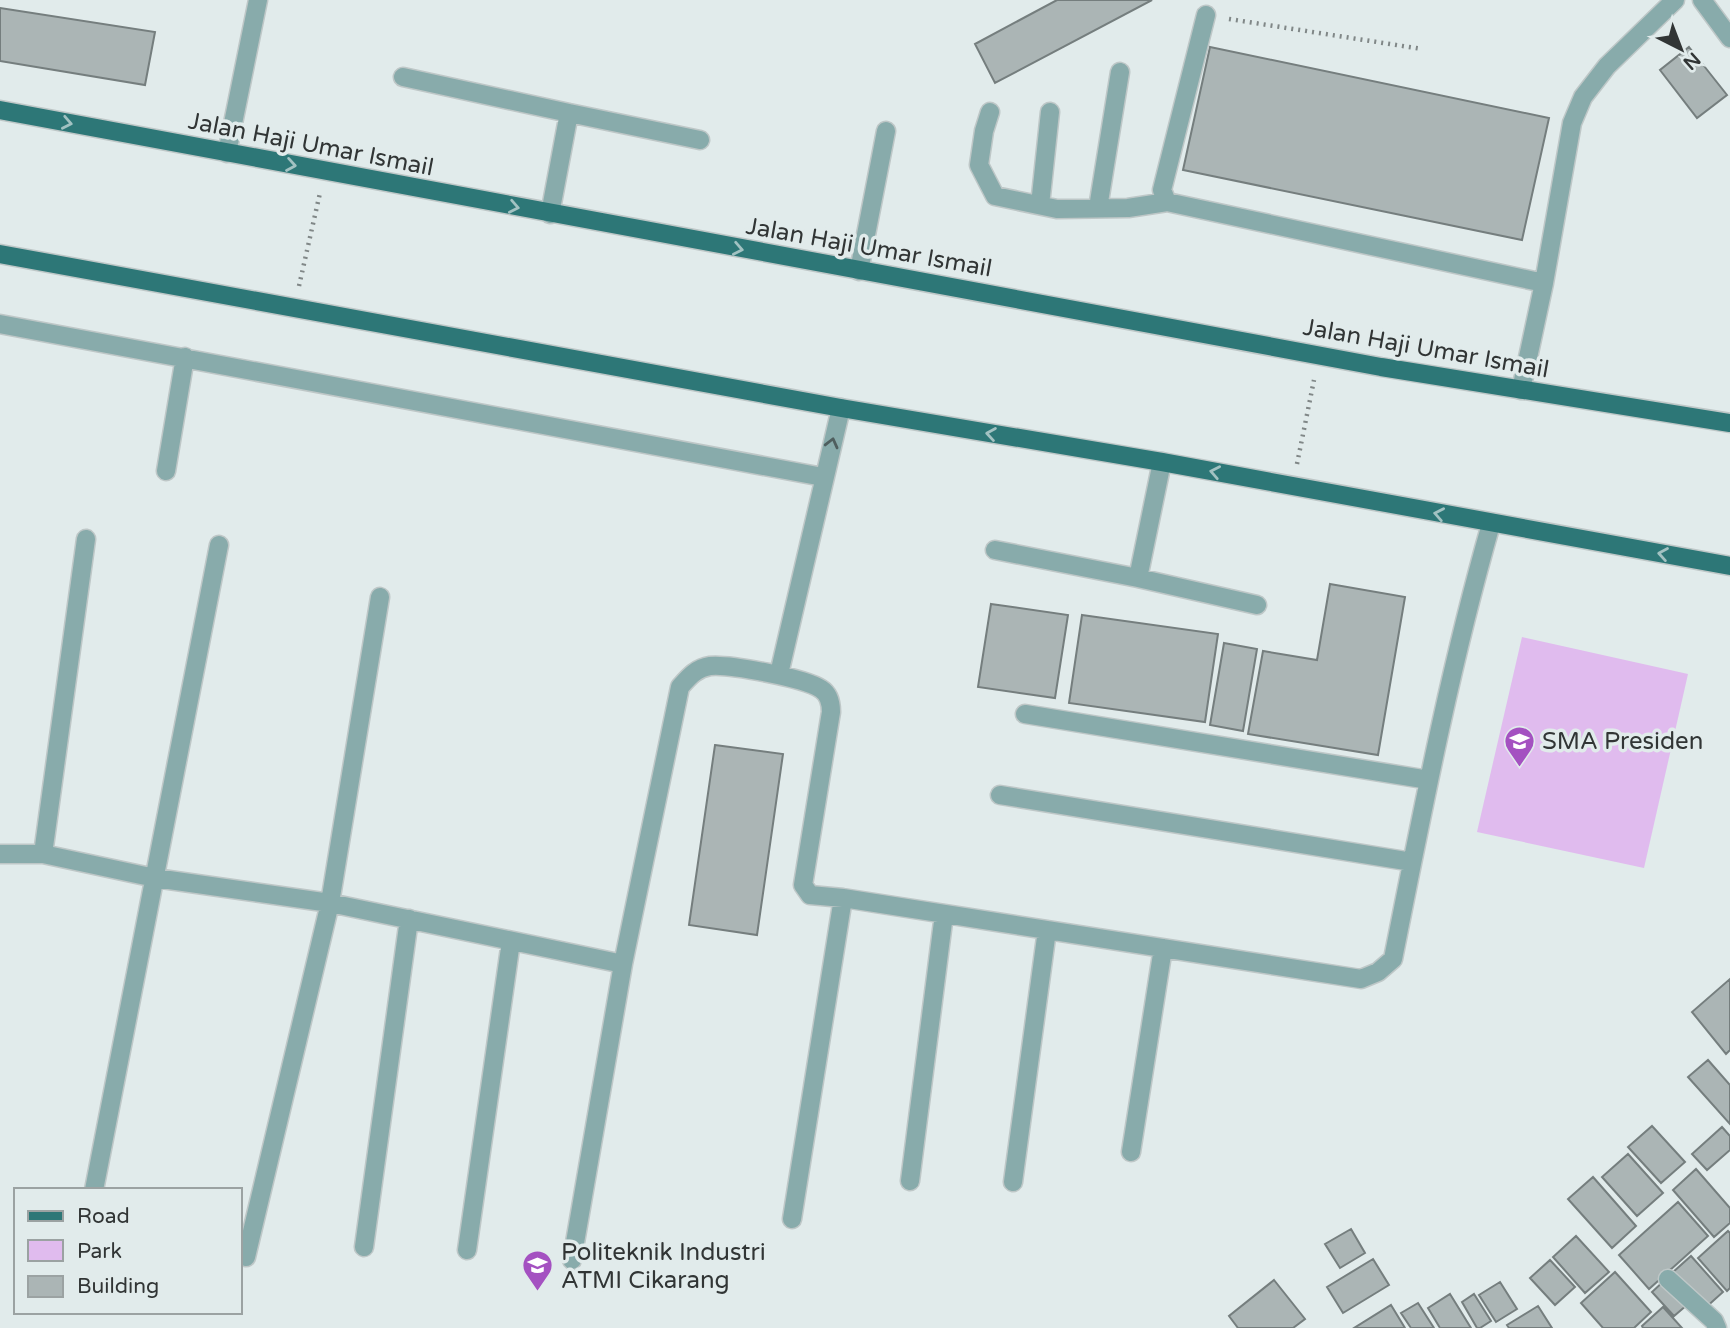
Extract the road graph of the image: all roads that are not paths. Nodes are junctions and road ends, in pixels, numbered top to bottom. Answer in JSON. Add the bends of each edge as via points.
{"nodes":[{"id":1,"x":258,"y":0,"type":"edge"},
{"id":2,"x":1675,"y":0,"type":"edge"},
{"id":3,"x":1702,"y":0,"type":"edge"},
{"id":4,"x":1206,"y":15,"type":"road end"},
{"id":5,"x":1730,"y":38,"type":"edge"},
{"id":6,"x":1120,"y":72,"type":"dead end"},
{"id":7,"x":403,"y":77,"type":"dead end"},
{"id":8,"x":0,"y":110,"type":"edge"},
{"id":9,"x":990,"y":112,"type":"dead end"},
{"id":10,"x":1050,"y":112,"type":"dead end"},
{"id":11,"x":569,"y":113,"type":"junction"},
{"id":12,"x":886,"y":131,"type":"dead end"},
{"id":13,"x":700,"y":140,"type":"dead end"},
{"id":14,"x":227,"y":153,"type":"junction"},
{"id":15,"x":1167,"y":202,"type":"junction"},
{"id":16,"x":1040,"y":205,"type":"junction"},
{"id":17,"x":1098,"y":208,"type":"junction"},
{"id":18,"x":550,"y":214,"type":"junction"},
{"id":19,"x":0,"y":254,"type":"edge"},
{"id":20,"x":859,"y":271,"type":"junction"},
{"id":21,"x":1544,"y":283,"type":"junction"},
{"id":22,"x":0,"y":324,"type":"edge"},
{"id":23,"x":185,"y":357,"type":"junction"},
{"id":24,"x":1521,"y":390,"type":"junction"},
{"id":25,"x":841,"y":408,"type":"junction"},
{"id":26,"x":1730,"y":423,"type":"edge"},
{"id":27,"x":1162,"y":462,"type":"junction"},
{"id":28,"x":166,"y":471,"type":"dead end"},
{"id":29,"x":823,"y":477,"type":"junction"},
{"id":30,"x":1491,"y":524,"type":"junction"},
{"id":31,"x":86,"y":539,"type":"dead end"},
{"id":32,"x":219,"y":545,"type":"dead end"},
{"id":33,"x":995,"y":550,"type":"dead end"},
{"id":34,"x":1730,"y":566,"type":"edge"},
{"id":35,"x":1138,"y":578,"type":"junction"},
{"id":36,"x":380,"y":597,"type":"dead end"},
{"id":37,"x":1257,"y":605,"type":"dead end"},
{"id":38,"x":779,"y":674,"type":"junction"},
{"id":39,"x":1025,"y":714,"type":"dead end"},
{"id":40,"x":1429,"y":780,"type":"junction"},
{"id":41,"x":1000,"y":795,"type":"dead end"},
{"id":42,"x":0,"y":854,"type":"edge"},
{"id":43,"x":43,"y":854,"type":"junction"},
{"id":44,"x":1412,"y":862,"type":"junction"},
{"id":45,"x":155,"y":878,"type":"junction"},
{"id":46,"x":843,"y":898,"type":"junction"},
{"id":47,"x":330,"y":903,"type":"junction"},
{"id":48,"x":944,"y":914,"type":"junction"},
{"id":49,"x":409,"y":919,"type":"junction"},
{"id":50,"x":1047,"y":930,"type":"junction"},
{"id":51,"x":510,"y":941,"type":"junction"},
{"id":52,"x":1163,"y":948,"type":"junction"},
{"id":53,"x":623,"y":964,"type":"junction"},
{"id":54,"x":1131,"y":1152,"type":"dead end"},
{"id":55,"x":910,"y":1181,"type":"dead end"},
{"id":56,"x":1013,"y":1182,"type":"dead end"},
{"id":57,"x":94,"y":1188,"type":"edge"},
{"id":58,"x":792,"y":1219,"type":"dead end"},
{"id":59,"x":364,"y":1247,"type":"dead end"},
{"id":60,"x":467,"y":1250,"type":"dead end"},
{"id":61,"x":246,"y":1258,"type":"dead end"},
{"id":62,"x":572,"y":1260,"type":"dead end"},
{"id":63,"x":1668,"y":1279,"type":"dead end"},
{"id":64,"x":1717,"y":1328,"type":"edge"}],
"edges":[{"from":1,"to":14,"type":"street"},
{"from":2,"to":21,"type":"street","via":[[1607,66],[1583,97],[1572,123]]},
{"from":3,"to":5,"type":"street"},
{"from":4,"to":15,"type":"street","via":[[1162,190]]},
{"from":6,"to":17,"type":"street"},
{"from":7,"to":11,"type":"street"},
{"from":8,"to":14,"type":"main road","name":"Jalan Haji Umar Ismail","one_way":true},
{"from":9,"to":16,"type":"street","via":[[979,165],[995,196]]},
{"from":10,"to":16,"type":"street"},
{"from":11,"to":13,"type":"street"},
{"from":11,"to":18,"type":"street"},
{"from":12,"to":20,"type":"street"},
{"from":14,"to":18,"type":"main road","name":"Jalan Haji Umar Ismail","one_way":true},
{"from":15,"to":17,"type":"street"},
{"from":15,"to":21,"type":"street"},
{"from":16,"to":17,"type":"street"},
{"from":18,"to":20,"type":"main road","name":"Jalan Haji Umar Ismail","one_way":true},
{"from":19,"to":25,"type":"main road"},
{"from":20,"to":24,"type":"main road","name":"Jalan Haji Umar Ismail"},
{"from":21,"to":24,"type":"street"},
{"from":22,"to":23,"type":"street"},
{"from":23,"to":28,"type":"street"},
{"from":23,"to":29,"type":"street"},
{"from":24,"to":26,"type":"main road","name":"Jalan Haji Umar Ismail"},
{"from":27,"to":25,"type":"main road","one_way":true},
{"from":29,"to":25,"type":"street","one_way":true},
{"from":30,"to":27,"type":"main road","one_way":true},
{"from":27,"to":35,"type":"street"},
{"from":29,"to":38,"type":"street"},
{"from":34,"to":30,"type":"main road","one_way":true},
{"from":30,"to":40,"type":"street"},
{"from":31,"to":43,"type":"street"},
{"from":32,"to":45,"type":"street"},
{"from":33,"to":35,"type":"street"},
{"from":35,"to":37,"type":"street"},
{"from":36,"to":47,"type":"street"},
{"from":38,"to":46,"type":"street","via":[[822,689],[830,701],[803,885],[810,895]]},
{"from":38,"to":53,"type":"street","via":[[710,666],[694,672],[680,687]]},
{"from":39,"to":40,"type":"street"},
{"from":40,"to":44,"type":"street"},
{"from":41,"to":44,"type":"street"},
{"from":42,"to":43,"type":"street"},
{"from":43,"to":45,"type":"street"},
{"from":44,"to":52,"type":"street","via":[[1393,959],[1361,979]]},
{"from":45,"to":47,"type":"street"},
{"from":45,"to":57,"type":"street"},
{"from":46,"to":48,"type":"street"},
{"from":46,"to":58,"type":"street"},
{"from":47,"to":49,"type":"street"},
{"from":47,"to":61,"type":"street"},
{"from":48,"to":50,"type":"street"},
{"from":48,"to":55,"type":"street"},
{"from":49,"to":51,"type":"street"},
{"from":49,"to":59,"type":"street"},
{"from":50,"to":52,"type":"street"},
{"from":50,"to":56,"type":"street"},
{"from":51,"to":53,"type":"street"},
{"from":51,"to":60,"type":"street"},
{"from":52,"to":54,"type":"street"},
{"from":53,"to":62,"type":"street"},
{"from":63,"to":64,"type":"street"}]}
